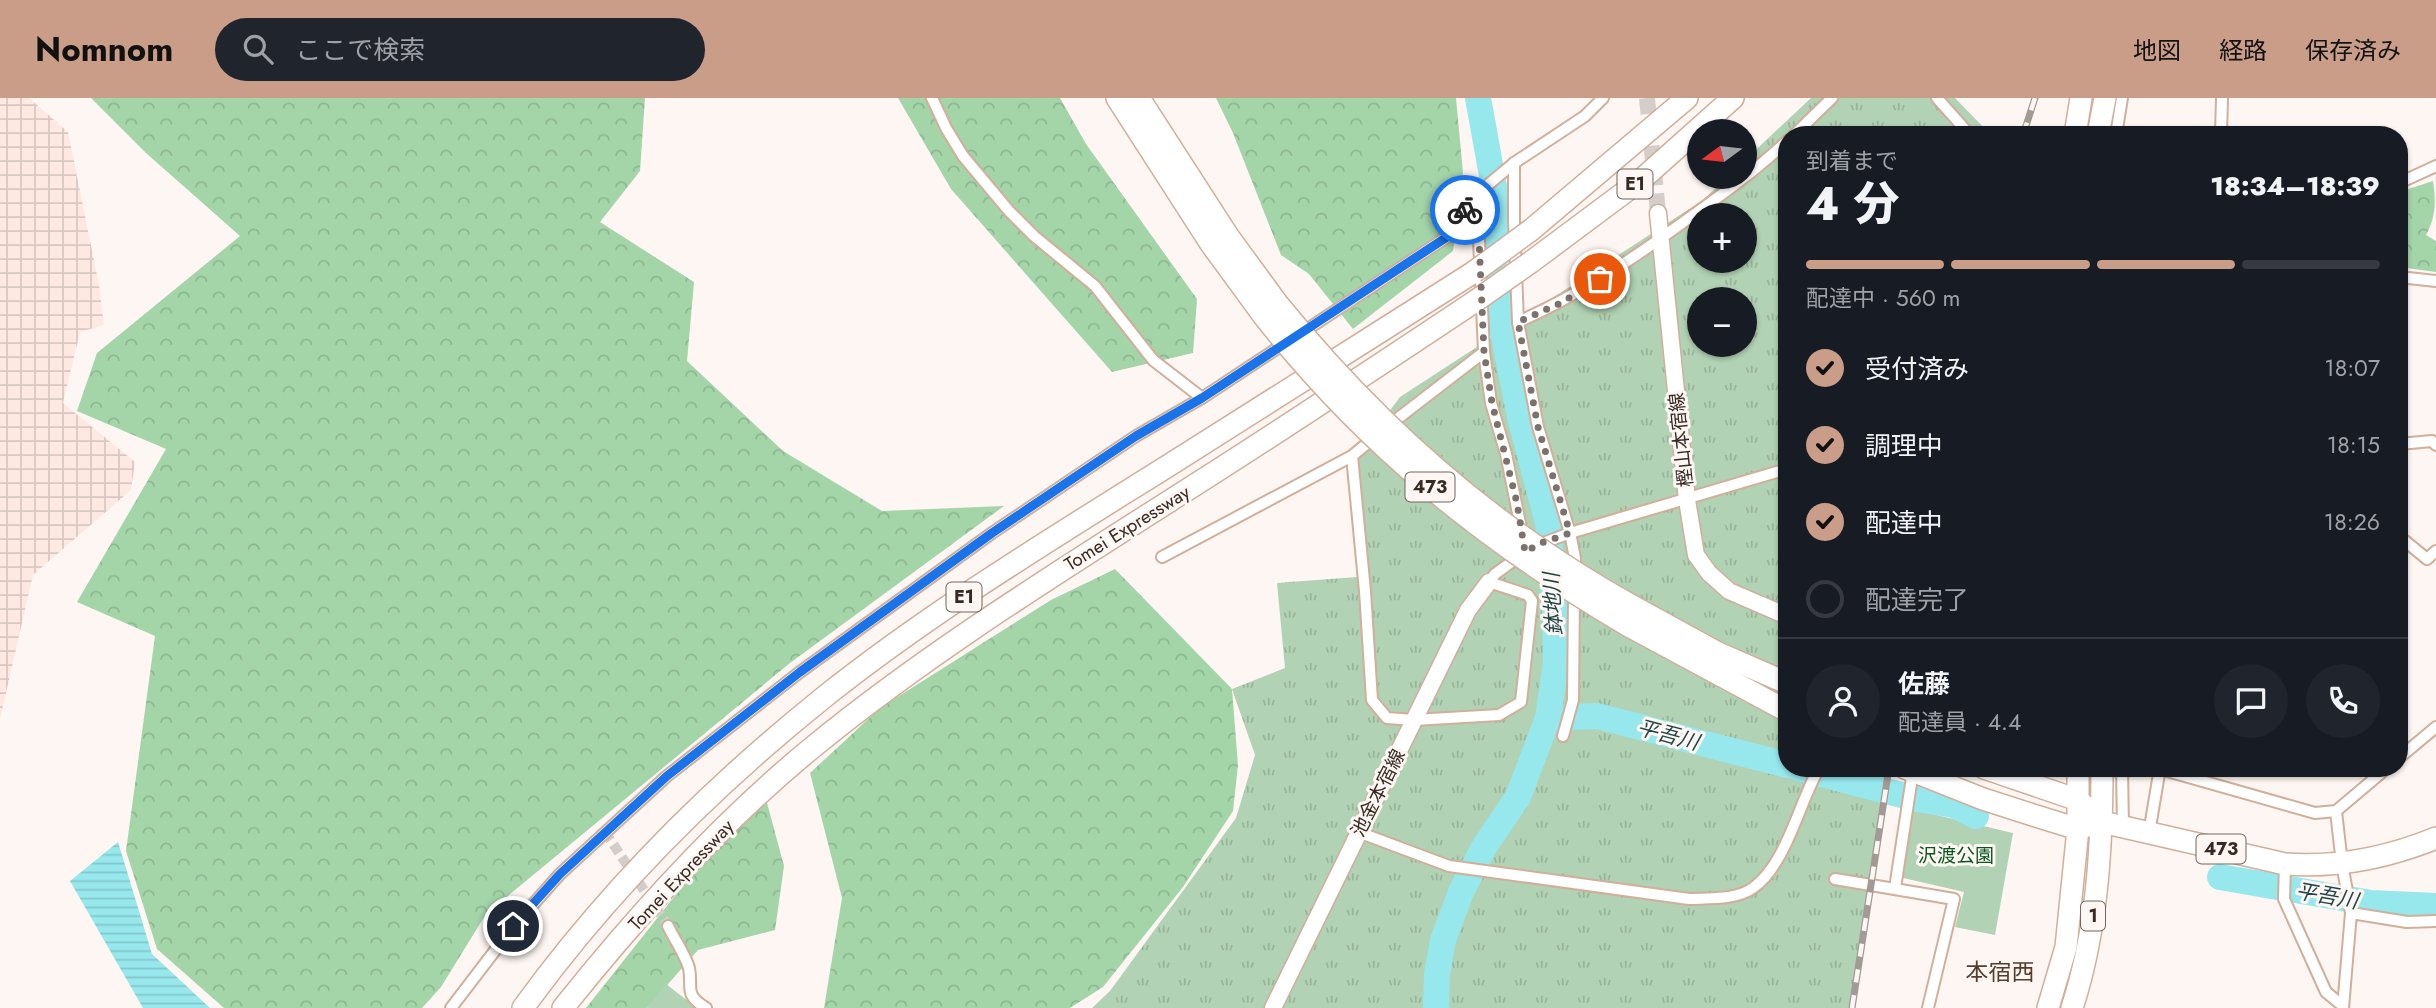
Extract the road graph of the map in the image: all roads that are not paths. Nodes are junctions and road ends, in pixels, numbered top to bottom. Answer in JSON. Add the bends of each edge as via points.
{"nodes":[{"id":1,"x":932,"y":98,"type":"edge"},
{"id":2,"x":1117,"y":98,"type":"edge"},
{"id":3,"x":1139,"y":98,"type":"edge"},
{"id":4,"x":1603,"y":98,"type":"edge"},
{"id":5,"x":1687,"y":98,"type":"edge"},
{"id":6,"x":1733,"y":98,"type":"edge"},
{"id":7,"x":1832,"y":98,"type":"edge"},
{"id":8,"x":1937,"y":98,"type":"edge"},
{"id":9,"x":2081,"y":98,"type":"edge"},
{"id":10,"x":2105,"y":98,"type":"edge"},
{"id":11,"x":2122,"y":98,"type":"edge"},
{"id":12,"x":2222,"y":98,"type":"edge"},
{"id":13,"x":1803,"y":126,"type":"edge"},
{"id":14,"x":1962,"y":126,"type":"edge"},
{"id":15,"x":2076,"y":126,"type":"edge"},
{"id":16,"x":2100,"y":126,"type":"edge"},
{"id":17,"x":2117,"y":126,"type":"edge"},
{"id":18,"x":2221,"y":126,"type":"edge"},
{"id":19,"x":1778,"y":149,"type":"edge"},
{"id":20,"x":1514,"y":163,"type":"junction"},
{"id":21,"x":2436,"y":166,"type":"edge"},
{"id":22,"x":2408,"y":179,"type":"edge"},
{"id":23,"x":1477,"y":194,"type":"junction"},
{"id":24,"x":1658,"y":213,"type":"tunnel mouth"},
{"id":25,"x":1660,"y":239,"type":"junction"},
{"id":26,"x":2408,"y":278,"type":"edge"},
{"id":27,"x":2436,"y":281,"type":"edge"},
{"id":28,"x":1270,"y":309,"type":"junction"},
{"id":29,"x":1518,"y":322,"type":"junction"},
{"id":30,"x":1484,"y":352,"type":"junction"},
{"id":31,"x":1202,"y":398,"type":"junction"},
{"id":32,"x":2408,"y":443,"type":"edge"},
{"id":33,"x":2436,"y":445,"type":"edge"},
{"id":34,"x":1352,"y":456,"type":"junction"},
{"id":35,"x":1778,"y":471,"type":"edge"},
{"id":36,"x":1687,"y":500,"type":"junction"},
{"id":37,"x":1570,"y":533,"type":"junction"},
{"id":38,"x":2408,"y":543,"type":"edge"},
{"id":39,"x":2436,"y":551,"type":"edge"},
{"id":40,"x":1525,"y":552,"type":"junction"},
{"id":41,"x":1162,"y":556,"type":"dead end"},
{"id":42,"x":1489,"y":582,"type":"junction"},
{"id":43,"x":1778,"y":612,"type":"edge"},
{"id":44,"x":1630,"y":616,"type":"junction"},
{"id":45,"x":1778,"y":679,"type":"edge"},
{"id":46,"x":1778,"y":706,"type":"edge"},
{"id":47,"x":1414,"y":720,"type":"junction"},
{"id":48,"x":2436,"y":727,"type":"edge"},
{"id":49,"x":1563,"y":736,"type":"dead end"},
{"id":50,"x":2408,"y":750,"type":"edge"},
{"id":51,"x":1814,"y":777,"type":"edge"},
{"id":52,"x":1910,"y":777,"type":"edge"},
{"id":53,"x":1921,"y":777,"type":"edge"},
{"id":54,"x":2010,"y":777,"type":"edge"},
{"id":55,"x":2078,"y":777,"type":"edge"},
{"id":56,"x":2104,"y":777,"type":"edge"},
{"id":57,"x":2120,"y":777,"type":"edge"},
{"id":58,"x":2159,"y":777,"type":"edge"},
{"id":59,"x":2188,"y":777,"type":"edge"},
{"id":60,"x":2376,"y":777,"type":"edge"},
{"id":61,"x":2078,"y":800,"type":"junction"},
{"id":62,"x":2336,"y":811,"type":"junction"},
{"id":63,"x":2112,"y":824,"type":"junction"},
{"id":64,"x":2078,"y":829,"type":"junction"},
{"id":65,"x":1358,"y":832,"type":"junction"},
{"id":66,"x":2149,"y":833,"type":"junction"},
{"id":67,"x":2436,"y":838,"type":"edge"},
{"id":68,"x":2285,"y":864,"type":"junction"},
{"id":69,"x":2342,"y":864,"type":"junction"},
{"id":70,"x":1835,"y":879,"type":"dead end"},
{"id":71,"x":1895,"y":888,"type":"junction"},
{"id":72,"x":2351,"y":912,"type":"junction"},
{"id":73,"x":2436,"y":921,"type":"edge"},
{"id":74,"x":668,"y":926,"type":"tunnel mouth"},
{"id":75,"x":2343,"y":1007,"type":"edge"},
{"id":76,"x":451,"y":1008,"type":"edge"},
{"id":77,"x":523,"y":1008,"type":"edge"},
{"id":78,"x":563,"y":1008,"type":"edge"},
{"id":79,"x":706,"y":1008,"type":"edge"},
{"id":80,"x":1273,"y":1008,"type":"edge"},
{"id":81,"x":1928,"y":1008,"type":"edge"},
{"id":82,"x":2048,"y":1008,"type":"edge"},
{"id":83,"x":2072,"y":1008,"type":"edge"}],
"edges":[{"from":1,"to":31,"type":"street","via":[[963,156],[1009,211],[1096,286],[1153,360]]},
{"from":2,"to":28,"type":"highway","number":"473","via":[[1211,244]]},
{"from":3,"to":28,"type":"highway","number":"473"},
{"from":4,"to":20,"type":"street","via":[[1585,116]]},
{"from":5,"to":77,"type":"highway","name":"Tomei Expressway","number":"E1","bridge":true,"via":[[1531,230],[1474,272],[1030,553],[823,698],[679,827],[603,907]]},
{"from":6,"to":78,"type":"highway","name":"Tomei Expressway","number":"E1","bridge":true,"via":[[1641,180],[1477,300],[1314,410],[1073,562],[879,695],[754,799],[697,854]]},
{"from":7,"to":13,"type":"street"},
{"from":8,"to":14,"type":"street"},
{"from":9,"to":15,"type":"highway"},
{"from":10,"to":16,"type":"highway"},
{"from":11,"to":17,"type":"street"},
{"from":12,"to":18,"type":"street"},
{"from":19,"to":25,"type":"street"},
{"from":20,"to":23,"type":"street"},
{"from":20,"to":29,"type":"street"},
{"from":21,"to":22,"type":"street"},
{"from":23,"to":30,"type":"street"},
{"from":23,"to":31,"type":"street","via":[[1447,237]]},
{"from":24,"to":25,"type":"street","name":"樫山本宿線"},
{"from":25,"to":29,"type":"street","via":[[1561,303]]},
{"from":25,"to":36,"type":"street","name":"樫山本宿線"},
{"from":26,"to":27,"type":"street"},
{"from":28,"to":44,"type":"highway","number":"473","bridge":true,"via":[[1301,363],[1351,416],[1463,515],[1562,586]]},
{"from":29,"to":37,"type":"street","via":[[1538,427]]},
{"from":30,"to":34,"type":"street"},
{"from":30,"to":40,"type":"street"},
{"from":31,"to":76,"type":"street","via":[[1136,436],[992,533],[800,672],[667,776],[560,874],[513,926]]},
{"from":32,"to":33,"type":"street","via":[[2432,441]]},
{"from":34,"to":41,"type":"street"},
{"from":34,"to":47,"type":"street","via":[[1372,700],[1387,718]]},
{"from":35,"to":36,"type":"street"},
{"from":36,"to":37,"type":"street"},
{"from":36,"to":43,"type":"street","name":"樫山本宿線","via":[[1696,555],[1709,573],[1729,591]]},
{"from":37,"to":40,"type":"street"},
{"from":37,"to":49,"type":"street","via":[[1575,558],[1573,700]]},
{"from":38,"to":39,"type":"street","via":[[2427,559]]},
{"from":40,"to":42,"type":"street"},
{"from":42,"to":47,"type":"street","name":"池金本宿線","via":[[1468,610]]},
{"from":42,"to":47,"type":"street","via":[[1528,595],[1532,601],[1521,702],[1499,715]]},
{"from":44,"to":45,"type":"highway","number":"473"},
{"from":44,"to":46,"type":"highway","number":"473"},
{"from":47,"to":65,"type":"street","name":"池金本宿線"},
{"from":48,"to":50,"type":"street"},
{"from":51,"to":65,"type":"street","via":[[1776,866],[1752,889],[1720,898],[1689,899],[1449,866]]},
{"from":52,"to":71,"type":"street"},
{"from":53,"to":64,"type":"highway"},
{"from":54,"to":61,"type":"highway","number":"473"},
{"from":55,"to":61,"type":"highway","number":"1"},
{"from":56,"to":63,"type":"highway","number":"1"},
{"from":57,"to":63,"type":"street"},
{"from":58,"to":66,"type":"street"},
{"from":59,"to":62,"type":"street","via":[[2315,813]]},
{"from":60,"to":62,"type":"street"},
{"from":61,"to":63,"type":"highway","number":"473"},
{"from":61,"to":64,"type":"highway","number":"1"},
{"from":62,"to":69,"type":"street"},
{"from":63,"to":64,"type":"highway","number":"473"},
{"from":63,"to":66,"type":"highway","number":"473"},
{"from":63,"to":83,"type":"highway","number":"1","via":[[2084,971]]},
{"from":64,"to":82,"type":"highway","number":"1","via":[[2066,947]]},
{"from":65,"to":80,"type":"street","name":"池金本宿線"},
{"from":66,"to":68,"type":"highway","number":"473"},
{"from":67,"to":69,"type":"highway","number":"473","via":[[2396,853]]},
{"from":68,"to":69,"type":"highway","number":"473"},
{"from":68,"to":75,"type":"street","via":[[2284,900],[2326,992]]},
{"from":69,"to":72,"type":"street"},
{"from":70,"to":71,"type":"street"},
{"from":71,"to":81,"type":"street","via":[[1954,899]]},
{"from":72,"to":73,"type":"street","via":[[2407,922]]},
{"from":72,"to":75,"type":"street"},
{"from":74,"to":79,"type":"street","via":[[689,968],[688,990]]}]}
